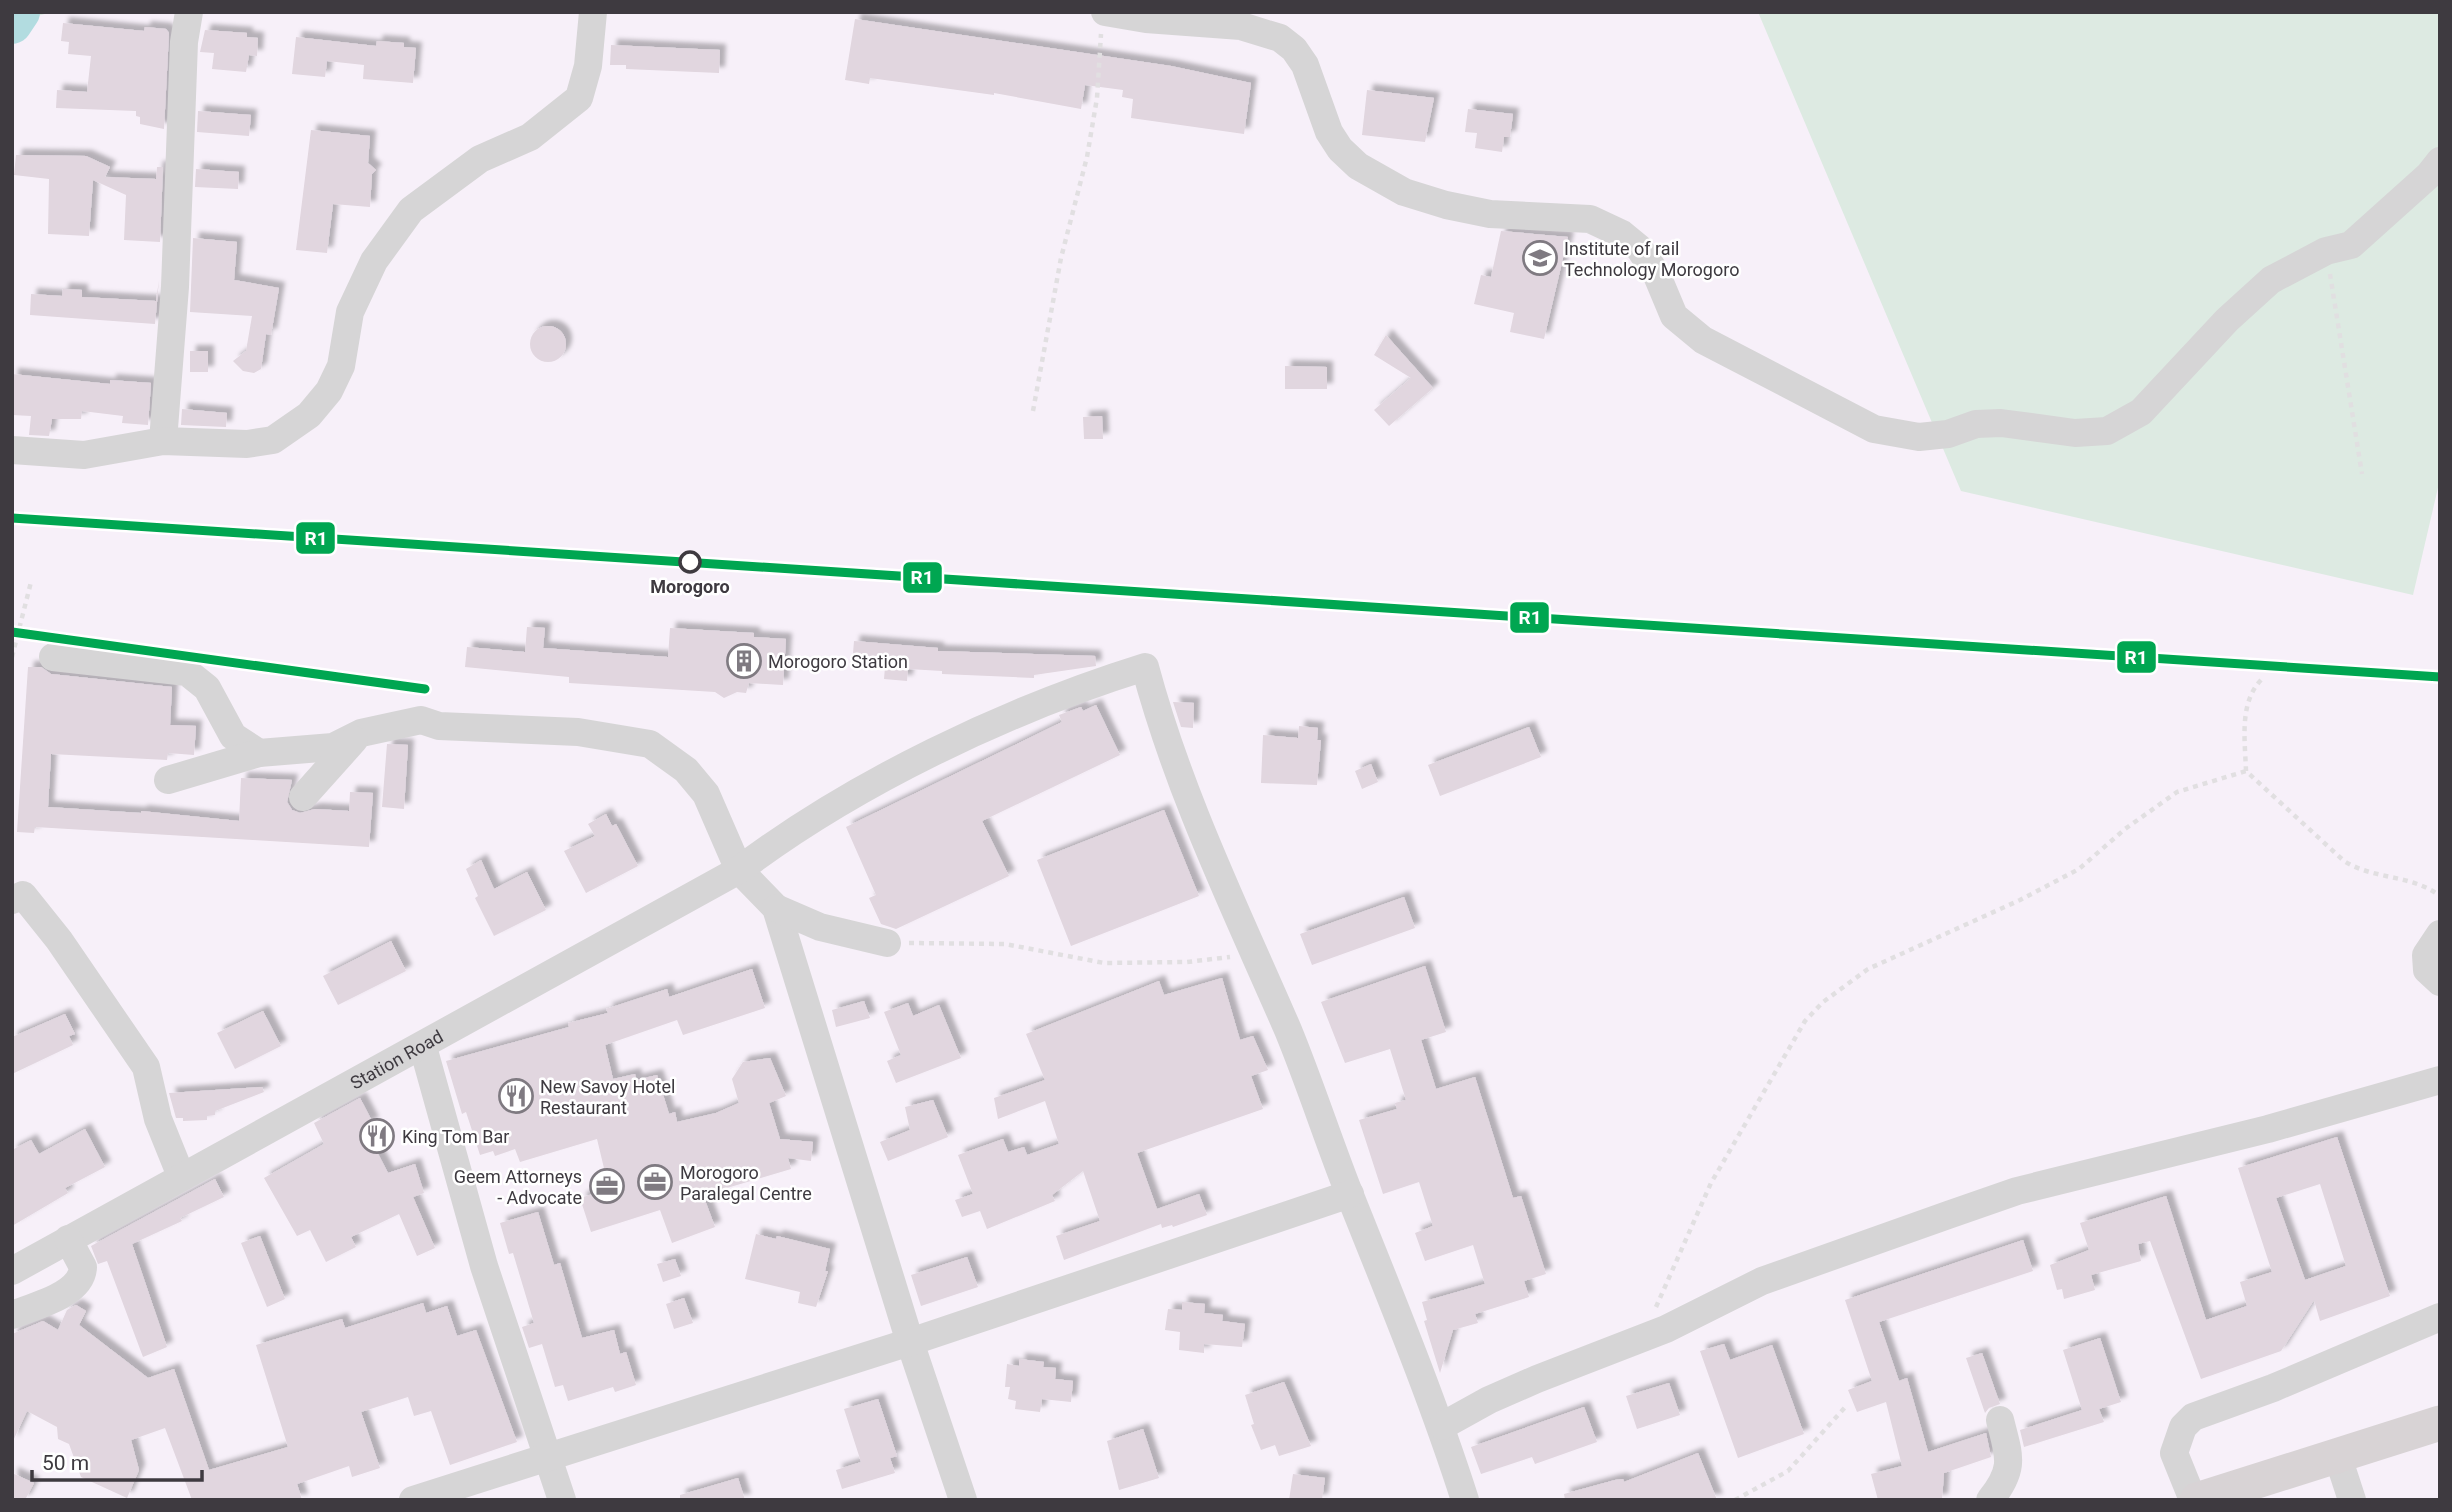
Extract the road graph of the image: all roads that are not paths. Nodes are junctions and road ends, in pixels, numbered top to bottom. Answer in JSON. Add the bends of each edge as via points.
{"nodes":[{"id":1,"x":189,"y":12,"type":"edge"},
{"id":2,"x":593,"y":12,"type":"edge"},
{"id":3,"x":1102,"y":19,"type":"edge"},
{"id":4,"x":2440,"y":161,"type":"edge"},
{"id":5,"x":163,"y":441,"type":"junction"},
{"id":6,"x":12,"y":450,"type":"edge"},
{"id":7,"x":53,"y":657,"type":"dead end"},
{"id":8,"x":360,"y":733,"type":"junction"},
{"id":9,"x":259,"y":753,"type":"junction"},
{"id":10,"x":168,"y":780,"type":"dead end"},
{"id":11,"x":303,"y":797,"type":"dead end"},
{"id":12,"x":739,"y":870,"type":"junction"},
{"id":13,"x":16,"y":894,"type":"edge"},
{"id":14,"x":776,"y":908,"type":"junction"},
{"id":15,"x":2440,"y":934,"type":"edge"},
{"id":16,"x":887,"y":943,"type":"road end"},
{"id":17,"x":2440,"y":982,"type":"edge"},
{"id":18,"x":423,"y":1047,"type":"junction"},
{"id":19,"x":2440,"y":1080,"type":"edge"},
{"id":20,"x":181,"y":1176,"type":"junction"},
{"id":21,"x":1349,"y":1194,"type":"junction"},
{"id":22,"x":68,"y":1239,"type":"junction"},
{"id":23,"x":12,"y":1271,"type":"edge"},
{"id":24,"x":12,"y":1315,"type":"edge"},
{"id":25,"x":2440,"y":1317,"type":"edge"},
{"id":26,"x":910,"y":1342,"type":"junction"},
{"id":27,"x":2000,"y":1420,"type":"dead end"},
{"id":28,"x":2440,"y":1423,"type":"edge"},
{"id":29,"x":1442,"y":1426,"type":"junction"},
{"id":30,"x":2337,"y":1454,"type":"junction"},
{"id":31,"x":549,"y":1456,"type":"junction"},
{"id":32,"x":413,"y":1500,"type":"edge"},
{"id":33,"x":562,"y":1500,"type":"edge"},
{"id":34,"x":963,"y":1500,"type":"edge"},
{"id":35,"x":1465,"y":1500,"type":"edge"},
{"id":36,"x":1990,"y":1500,"type":"edge"},
{"id":37,"x":2195,"y":1500,"type":"edge"},
{"id":38,"x":2352,"y":1500,"type":"edge"}],
"edges":[{"from":1,"to":5,"type":"street"},
{"from":2,"to":5,"type":"street","via":[[589,66],[579,98],[530,137],[480,159],[411,210],[374,261],[350,312],[341,366],[329,391],[309,415],[273,440],[247,444]]},
{"from":3,"to":4,"type":"street","via":[[1241,26],[1280,38],[1305,65],[1329,132],[1358,166],[1404,192],[1446,205],[1490,214],[1590,219],[1622,234],[1639,248],[1656,273],[1674,316],[1703,340],[1874,429],[1919,436],[2001,423],[2075,433],[2107,431],[2141,412],[2227,320],[2272,280],[2326,251],[2351,245]]},
{"from":5,"to":6,"type":"street","via":[[84,455]]},
{"from":7,"to":9,"type":"street","via":[[187,672],[207,688],[233,736]]},
{"from":8,"to":9,"type":"street","via":[[333,747]]},
{"from":8,"to":11,"type":"street"},
{"from":8,"to":12,"type":"street","via":[[421,720],[439,726],[578,732],[650,744],[686,770],[706,794]]},
{"from":9,"to":10,"type":"street"},
{"from":12,"to":14,"type":"street"},
{"from":12,"to":18,"type":"street","name":"Station Road"},
{"from":12,"to":21,"type":"street","name":"Station Road","via":[[776,842],[915,763],[1044,702],[1145,667],[1168,748],[1309,1081]]},
{"from":13,"to":20,"type":"street","via":[[59,940],[146,1067],[158,1119]]},
{"from":14,"to":16,"type":"street","via":[[820,927]]},
{"from":14,"to":26,"type":"street"},
{"from":15,"to":17,"type":"street","via":[[2426,955],[2427,970]]},
{"from":18,"to":20,"type":"street","name":"Station Road"},
{"from":18,"to":31,"type":"street","via":[[484,1266]]},
{"from":19,"to":29,"type":"street","via":[[2268,1129],[2017,1191],[1762,1281],[1666,1329],[1489,1400]]},
{"from":20,"to":22,"type":"street","name":"Station Road"},
{"from":21,"to":26,"type":"street"},
{"from":21,"to":29,"type":"street"},
{"from":22,"to":23,"type":"street","name":"Station Road"},
{"from":22,"to":24,"type":"street","via":[[83,1267],[80,1279],[71,1289]]},
{"from":25,"to":37,"type":"street","via":[[2193,1417],[2183,1427],[2174,1453]]},
{"from":26,"to":31,"type":"street"},
{"from":26,"to":34,"type":"street"},
{"from":27,"to":36,"type":"street","via":[[2011,1462],[2005,1482]]},
{"from":28,"to":30,"type":"main road"},
{"from":29,"to":35,"type":"street"},
{"from":30,"to":37,"type":"main road"},
{"from":30,"to":38,"type":"street"},
{"from":31,"to":32,"type":"street"},
{"from":31,"to":33,"type":"street"}]}
